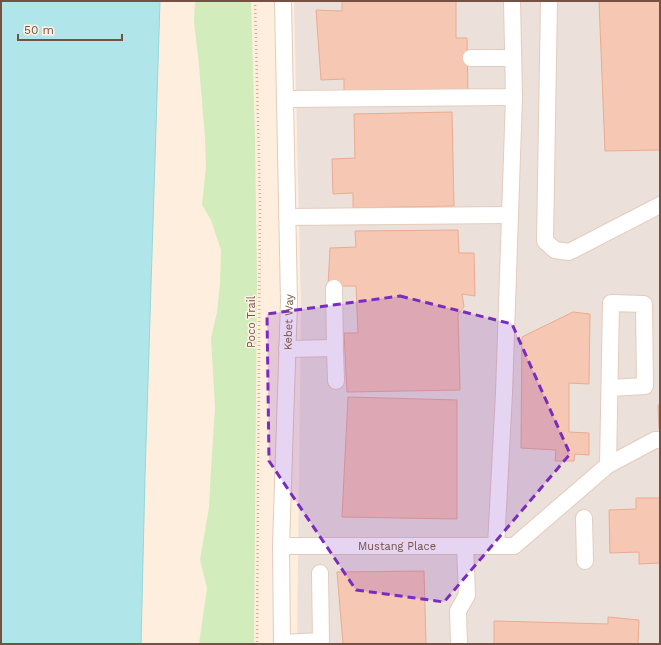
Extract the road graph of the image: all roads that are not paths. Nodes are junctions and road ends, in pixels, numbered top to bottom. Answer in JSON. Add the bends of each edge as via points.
{"nodes":[{"id":1,"x":283,"y":1,"type":"edge"},
{"id":2,"x":512,"y":1,"type":"edge"},
{"id":3,"x":549,"y":1,"type":"edge"},
{"id":4,"x":471,"y":58,"type":"dead end"},
{"id":5,"x":513,"y":58,"type":"junction"},
{"id":6,"x":514,"y":97,"type":"junction"},
{"id":7,"x":285,"y":99,"type":"junction"},
{"id":8,"x":660,"y":205,"type":"edge"},
{"id":9,"x":510,"y":215,"type":"junction"},
{"id":10,"x":287,"y":217,"type":"junction"},
{"id":11,"x":334,"y":288,"type":"dead end"},
{"id":12,"x":335,"y":348,"type":"junction"},
{"id":13,"x":287,"y":349,"type":"junction"},
{"id":14,"x":336,"y":381,"type":"dead end"},
{"id":15,"x":610,"y":388,"type":"junction"},
{"id":16,"x":660,"y":440,"type":"edge"},
{"id":17,"x":608,"y":465,"type":"junction"},
{"id":18,"x":584,"y":518,"type":"dead end"},
{"id":19,"x":281,"y":546,"type":"junction"},
{"id":20,"x":465,"y":546,"type":"junction"},
{"id":21,"x":496,"y":546,"type":"junction"},
{"id":22,"x":585,"y":561,"type":"dead end"},
{"id":23,"x":320,"y":573,"type":"dead end"},
{"id":24,"x":282,"y":643,"type":"edge"},
{"id":25,"x":459,"y":644,"type":"edge"}],
"edges":[{"from":1,"to":7,"type":"street","name":"Kebet Way"},
{"from":2,"to":5,"type":"street"},
{"from":3,"to":8,"type":"street","via":[[545,241],[555,250],[569,252]]},
{"from":4,"to":5,"type":"street"},
{"from":5,"to":6,"type":"street"},
{"from":6,"to":7,"type":"street"},
{"from":6,"to":9,"type":"street"},
{"from":7,"to":10,"type":"street","name":"Kebet Way"},
{"from":9,"to":10,"type":"street"},
{"from":9,"to":21,"type":"street"},
{"from":10,"to":13,"type":"street","name":"Kebet Way"},
{"from":11,"to":12,"type":"street"},
{"from":12,"to":13,"type":"street"},
{"from":12,"to":14,"type":"street"},
{"from":13,"to":19,"type":"street","name":"Kebet Way"},
{"from":15,"to":15,"type":"street","via":[[611,303],[644,304],[645,386]]},
{"from":15,"to":17,"type":"street"},
{"from":16,"to":17,"type":"street","via":[[655,440]]},
{"from":17,"to":21,"type":"street","name":"Mustang Place","via":[[514,546]]},
{"from":18,"to":22,"type":"street"},
{"from":19,"to":20,"type":"street","name":"Mustang Place"},
{"from":19,"to":24,"type":"street","name":"Kebet Way"},
{"from":20,"to":21,"type":"street","name":"Mustang Place"},
{"from":20,"to":25,"type":"street","via":[[467,595],[458,611]]},
{"from":23,"to":24,"type":"street","via":[[321,641]]}]}
